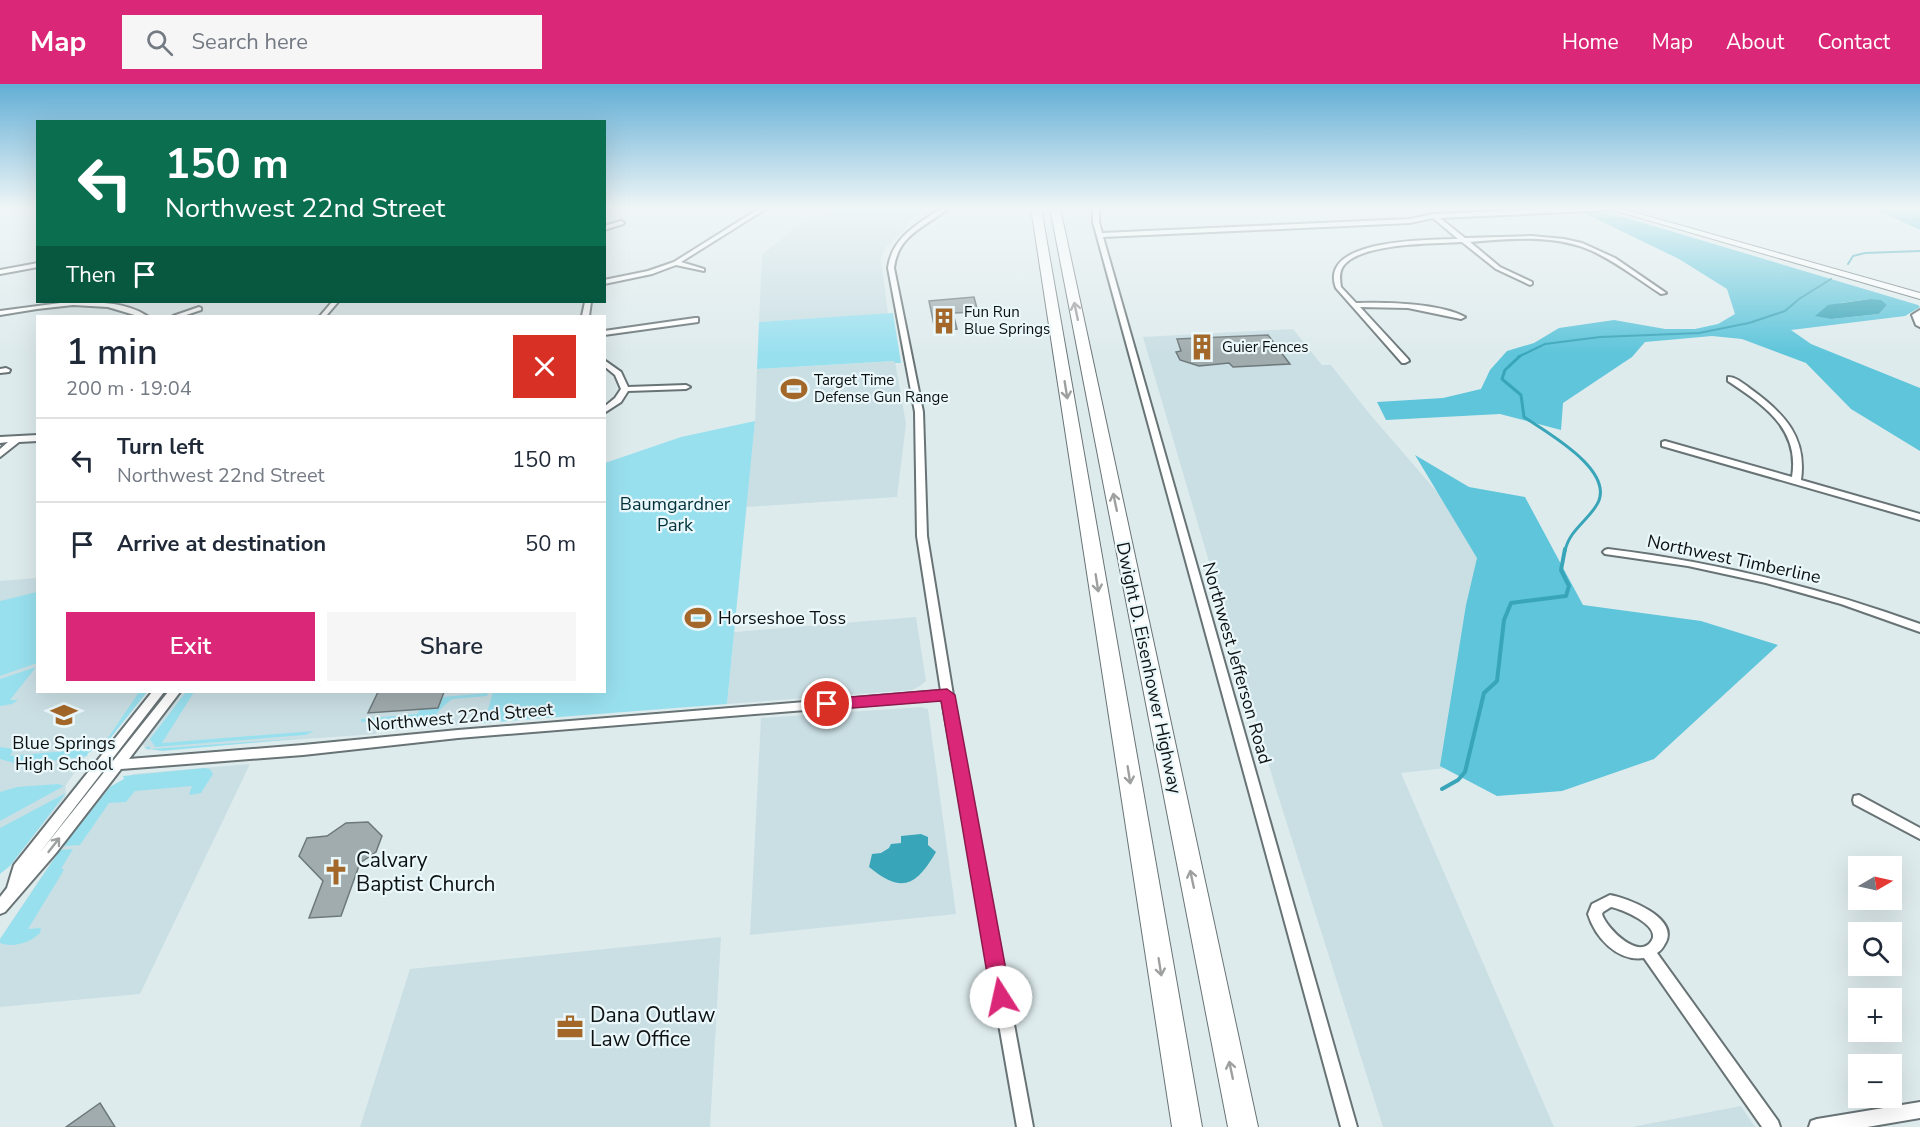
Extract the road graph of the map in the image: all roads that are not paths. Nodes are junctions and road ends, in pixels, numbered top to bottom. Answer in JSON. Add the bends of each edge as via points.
{"nodes":[{"id":1,"x":686,"y":257,"type":"edge"},
{"id":2,"x":891,"y":257,"type":"edge"},
{"id":3,"x":1044,"y":257,"type":"edge"},
{"id":4,"x":1065,"y":257,"type":"edge"},
{"id":5,"x":1106,"y":257,"type":"edge"},
{"id":6,"x":1353,"y":257,"type":"edge"},
{"id":7,"x":1485,"y":257,"type":"edge"},
{"id":8,"x":1609,"y":257,"type":"edge"},
{"id":9,"x":1781,"y":257,"type":"edge"},
{"id":10,"x":676,"y":263,"type":"junction"},
{"id":11,"x":36,"y":265,"type":"edge"},
{"id":12,"x":702,"y":270,"type":"dead end"},
{"id":13,"x":0,"y":272,"type":"edge"},
{"id":14,"x":606,"y":282,"type":"edge"},
{"id":15,"x":1530,"y":283,"type":"dead end"},
{"id":16,"x":1663,"y":293,"type":"dead end"},
{"id":17,"x":1920,"y":296,"type":"edge"},
{"id":18,"x":70,"y":303,"type":"edge"},
{"id":19,"x":98,"y":303,"type":"edge"},
{"id":20,"x":334,"y":303,"type":"edge"},
{"id":21,"x":1353,"y":305,"type":"junction"},
{"id":22,"x":199,"y":309,"type":"dead end"},
{"id":23,"x":1920,"y":312,"type":"edge"},
{"id":24,"x":0,"y":313,"type":"edge"},
{"id":25,"x":140,"y":315,"type":"edge"},
{"id":26,"x":180,"y":315,"type":"edge"},
{"id":27,"x":324,"y":315,"type":"edge"},
{"id":28,"x":1461,"y":317,"type":"dead end"},
{"id":29,"x":695,"y":320,"type":"dead end"},
{"id":30,"x":1920,"y":325,"type":"edge"},
{"id":31,"x":606,"y":333,"type":"edge"},
{"id":32,"x":1405,"y":361,"type":"dead end"},
{"id":33,"x":606,"y":364,"type":"edge"},
{"id":34,"x":1731,"y":379,"type":"dead end"},
{"id":35,"x":686,"y":387,"type":"dead end"},
{"id":36,"x":625,"y":389,"type":"junction"},
{"id":37,"x":606,"y":409,"type":"edge"},
{"id":38,"x":36,"y":438,"type":"edge"},
{"id":39,"x":17,"y":439,"type":"junction"},
{"id":40,"x":0,"y":440,"type":"edge"},
{"id":41,"x":1665,"y":444,"type":"dead end"},
{"id":42,"x":0,"y":454,"type":"edge"},
{"id":43,"x":1796,"y":480,"type":"junction"},
{"id":44,"x":1920,"y":517,"type":"edge"},
{"id":45,"x":1608,"y":552,"type":"dead end"},
{"id":46,"x":1920,"y":628,"type":"edge"},
{"id":47,"x":157,"y":693,"type":"edge"},
{"id":48,"x":173,"y":693,"type":"edge"},
{"id":49,"x":947,"y":695,"type":"junction"},
{"id":50,"x":119,"y":764,"type":"junction"},
{"id":51,"x":1859,"y":800,"type":"dead end"},
{"id":52,"x":1920,"y":834,"type":"edge"},
{"id":53,"x":14,"y":888,"type":"junction"},
{"id":54,"x":0,"y":908,"type":"edge"},
{"id":55,"x":1647,"y":951,"type":"dead end"},
{"id":56,"x":1920,"y":1110,"type":"edge"},
{"id":57,"x":1025,"y":1127,"type":"edge"},
{"id":58,"x":1187,"y":1127,"type":"edge"},
{"id":59,"x":1243,"y":1127,"type":"edge"},
{"id":60,"x":1349,"y":1127,"type":"edge"},
{"id":61,"x":1772,"y":1127,"type":"edge"},
{"id":62,"x":1817,"y":1127,"type":"edge"}],
"edges":[{"from":1,"to":10,"type":"street"},
{"from":2,"to":49,"type":"street","via":[[919,412],[922,536]]},
{"from":3,"to":58,"type":"highway","name":"Dwight D. Eisenhower Highway","one_way":true},
{"from":59,"to":4,"type":"highway","name":"Dwight D. Eisenhower Highway","one_way":true},
{"from":5,"to":60,"type":"street","name":"Northwest Jefferson Road"},
{"from":6,"to":21,"type":"street","via":[[1339,267],[1337,274],[1338,287]]},
{"from":7,"to":15,"type":"street","via":[[1504,272]]},
{"from":8,"to":16,"type":"street"},
{"from":9,"to":17,"type":"street"},
{"from":10,"to":12,"type":"street"},
{"from":10,"to":14,"type":"street"},
{"from":11,"to":13,"type":"street"},
{"from":18,"to":24,"type":"street"},
{"from":19,"to":25,"type":"street"},
{"from":20,"to":27,"type":"street"},
{"from":21,"to":28,"type":"street","via":[[1400,303]]},
{"from":21,"to":32,"type":"street"},
{"from":22,"to":26,"type":"street"},
{"from":23,"to":30,"type":"street","via":[[1916,315]]},
{"from":29,"to":31,"type":"street"},
{"from":33,"to":36,"type":"street","via":[[618,374]]},
{"from":34,"to":43,"type":"street","via":[[1764,403],[1792,436],[1799,459]]},
{"from":35,"to":36,"type":"street"},
{"from":36,"to":37,"type":"street"},
{"from":38,"to":39,"type":"street"},
{"from":39,"to":40,"type":"street"},
{"from":39,"to":42,"type":"street"},
{"from":41,"to":43,"type":"street"},
{"from":43,"to":44,"type":"street"},
{"from":45,"to":46,"type":"street","name":"Northwest Timberline","via":[[1692,563],[1771,580]]},
{"from":47,"to":53,"type":"street","via":[[19,869]]},
{"from":48,"to":50,"type":"street"},
{"from":49,"to":50,"type":"street","name":"Northwest 22nd Street"},
{"from":49,"to":57,"type":"street"},
{"from":53,"to":50,"type":"street","one_way":true,"via":[[34,870]]},
{"from":51,"to":52,"type":"street"},
{"from":53,"to":54,"type":"street"},
{"from":55,"to":61,"type":"street"},
{"from":56,"to":62,"type":"street"}]}
